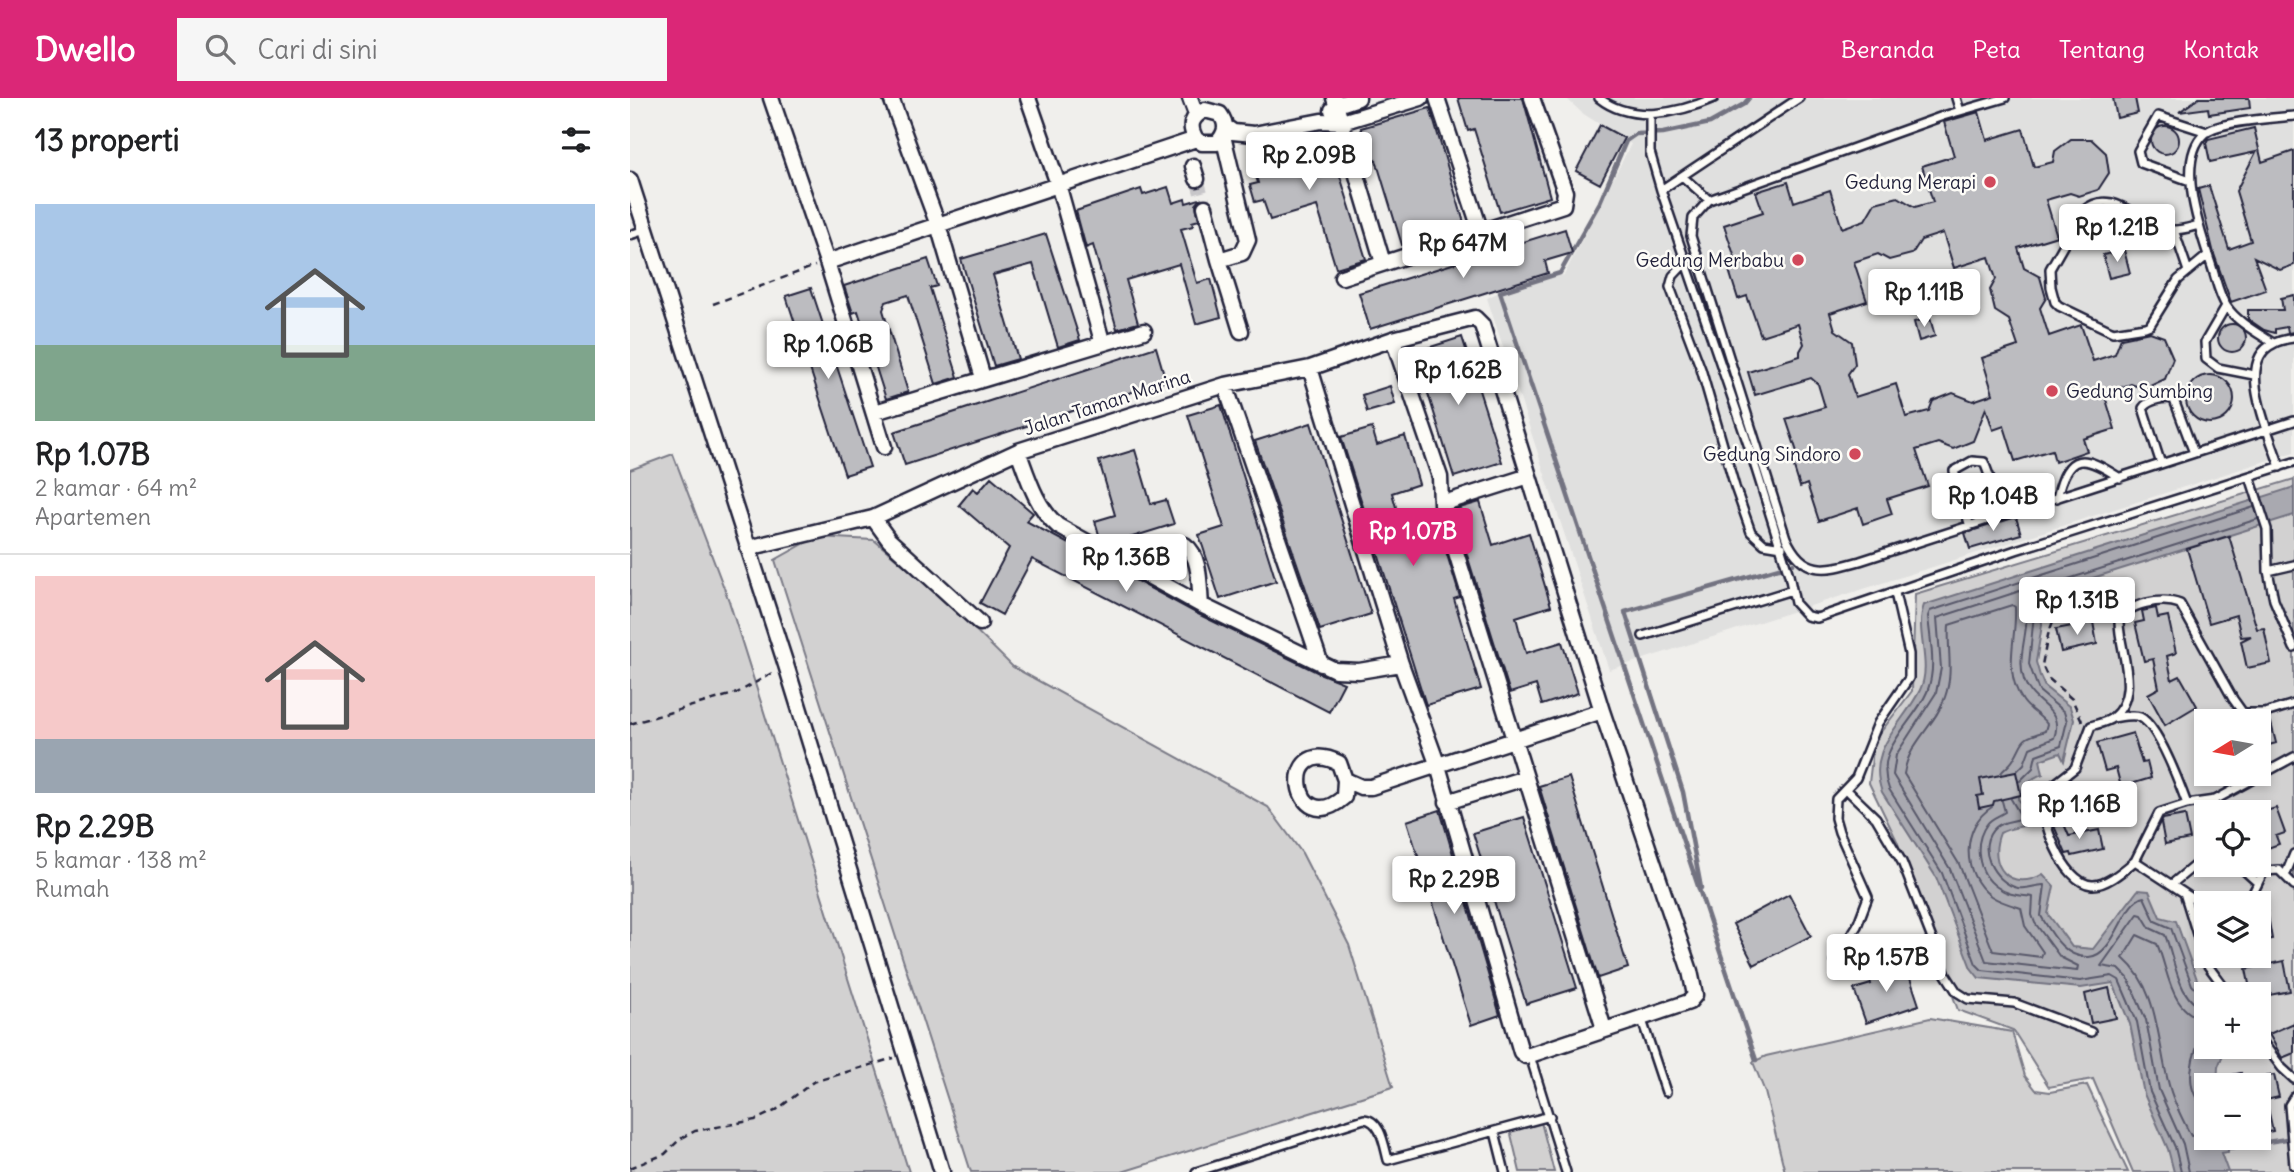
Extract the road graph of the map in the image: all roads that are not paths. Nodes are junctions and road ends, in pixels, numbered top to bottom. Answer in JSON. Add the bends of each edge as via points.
{"nodes":[{"id":1,"x":771,"y":98,"type":"edge"},
{"id":2,"x":891,"y":98,"type":"edge"},
{"id":3,"x":1028,"y":98,"type":"edge"},
{"id":4,"x":1190,"y":98,"type":"edge"},
{"id":5,"x":1358,"y":98,"type":"edge"},
{"id":6,"x":1421,"y":98,"type":"edge"},
{"id":7,"x":1437,"y":98,"type":"edge"},
{"id":8,"x":1532,"y":98,"type":"edge"},
{"id":9,"x":1600,"y":98,"type":"edge"},
{"id":10,"x":1714,"y":98,"type":"edge"},
{"id":11,"x":1799,"y":98,"type":"edge"},
{"id":12,"x":1956,"y":98,"type":"edge"},
{"id":13,"x":2005,"y":98,"type":"edge"},
{"id":14,"x":1335,"y":102,"type":"edge"},
{"id":15,"x":1212,"y":104,"type":"edge"},
{"id":16,"x":1960,"y":111,"type":"junction"},
{"id":17,"x":1196,"y":114,"type":"junction"},
{"id":18,"x":1650,"y":114,"type":"junction"},
{"id":19,"x":2294,"y":116,"type":"edge"},
{"id":20,"x":1321,"y":121,"type":"junction"},
{"id":21,"x":1342,"y":122,"type":"junction"},
{"id":22,"x":1224,"y":132,"type":"junction"},
{"id":23,"x":2207,"y":132,"type":"junction"},
{"id":24,"x":1196,"y":139,"type":"junction"},
{"id":25,"x":1683,"y":177,"type":"junction"},
{"id":26,"x":630,"y":180,"type":"edge"},
{"id":27,"x":2190,"y":181,"type":"junction"},
{"id":28,"x":1058,"y":184,"type":"junction"},
{"id":29,"x":1661,"y":190,"type":"junction"},
{"id":30,"x":1709,"y":200,"type":"junction"},
{"id":31,"x":1205,"y":207,"type":"tunnel mouth"},
{"id":32,"x":938,"y":225,"type":"junction"},
{"id":33,"x":2199,"y":225,"type":"junction"},
{"id":34,"x":645,"y":230,"type":"junction"},
{"id":35,"x":2174,"y":230,"type":"junction"},
{"id":36,"x":1481,"y":232,"type":"junction"},
{"id":37,"x":630,"y":235,"type":"edge"},
{"id":38,"x":2208,"y":255,"type":"junction"},
{"id":39,"x":1219,"y":260,"type":"junction"},
{"id":40,"x":827,"y":262,"type":"junction"},
{"id":41,"x":1686,"y":262,"type":"junction"},
{"id":42,"x":1383,"y":263,"type":"junction"},
{"id":43,"x":2188,"y":271,"type":"junction"},
{"id":44,"x":1342,"y":277,"type":"dead end"},
{"id":45,"x":2226,"y":306,"type":"junction"},
{"id":46,"x":1144,"y":331,"type":"dead end"},
{"id":47,"x":1241,"y":331,"type":"dead end"},
{"id":48,"x":2294,"y":338,"type":"edge"},
{"id":49,"x":1393,"y":339,"type":"junction"},
{"id":50,"x":1102,"y":341,"type":"junction"},
{"id":51,"x":2273,"y":343,"type":"junction"},
{"id":52,"x":1310,"y":369,"type":"junction"},
{"id":53,"x":2254,"y":375,"type":"junction"},
{"id":54,"x":983,"y":378,"type":"junction"},
{"id":55,"x":1225,"y":385,"type":"junction"},
{"id":56,"x":875,"y":412,"type":"junction"},
{"id":57,"x":2294,"y":421,"type":"edge"},
{"id":58,"x":2270,"y":432,"type":"junction"},
{"id":59,"x":884,"y":447,"type":"dead end"},
{"id":60,"x":1018,"y":451,"type":"junction"},
{"id":61,"x":2194,"y":453,"type":"junction"},
{"id":62,"x":2294,"y":462,"type":"edge"},
{"id":63,"x":2161,"y":464,"type":"junction"},
{"id":64,"x":2280,"y":467,"type":"junction"},
{"id":65,"x":1529,"y":476,"type":"junction"},
{"id":66,"x":2250,"y":477,"type":"junction"},
{"id":67,"x":2120,"y":478,"type":"junction"},
{"id":68,"x":2057,"y":498,"type":"junction"},
{"id":69,"x":1441,"y":504,"type":"junction"},
{"id":70,"x":2004,"y":515,"type":"junction"},
{"id":71,"x":873,"y":518,"type":"junction"},
{"id":72,"x":1970,"y":527,"type":"junction"},
{"id":73,"x":1790,"y":546,"type":"junction"},
{"id":74,"x":748,"y":548,"type":"junction"},
{"id":75,"x":1782,"y":551,"type":"junction"},
{"id":76,"x":1125,"y":563,"type":"junction"},
{"id":77,"x":2294,"y":565,"type":"edge"},
{"id":78,"x":2268,"y":571,"type":"junction"},
{"id":79,"x":1792,"y":590,"type":"junction"},
{"id":80,"x":1895,"y":593,"type":"junction"},
{"id":81,"x":1201,"y":605,"type":"junction"},
{"id":82,"x":980,"y":623,"type":"dead end"},
{"id":83,"x":1643,"y":636,"type":"dead end"},
{"id":84,"x":2294,"y":648,"type":"edge"},
{"id":85,"x":1321,"y":664,"type":"junction"},
{"id":86,"x":1401,"y":664,"type":"junction"},
{"id":87,"x":2294,"y":704,"type":"edge"},
{"id":88,"x":1602,"y":711,"type":"junction"},
{"id":89,"x":2112,"y":718,"type":"junction"},
{"id":90,"x":1513,"y":740,"type":"junction"},
{"id":91,"x":2294,"y":757,"type":"edge"},
{"id":92,"x":1438,"y":766,"type":"junction"},
{"id":93,"x":1525,"y":778,"type":"junction"},
{"id":94,"x":1345,"y":780,"type":"dead end"},
{"id":95,"x":1846,"y":789,"type":"junction"},
{"id":96,"x":1447,"y":802,"type":"junction"},
{"id":97,"x":2188,"y":804,"type":"junction"},
{"id":98,"x":2294,"y":854,"type":"edge"},
{"id":99,"x":2135,"y":861,"type":"junction"},
{"id":100,"x":2194,"y":866,"type":"edge"},
{"id":101,"x":2285,"y":876,"type":"junction"},
{"id":102,"x":2251,"y":877,"type":"edge"},
{"id":103,"x":2258,"y":883,"type":"junction"},
{"id":104,"x":2172,"y":884,"type":"junction"},
{"id":105,"x":2294,"y":885,"type":"edge"},
{"id":106,"x":2254,"y":891,"type":"edge"},
{"id":107,"x":2185,"y":896,"type":"junction"},
{"id":108,"x":2194,"y":901,"type":"edge"},
{"id":109,"x":1834,"y":961,"type":"dead end"},
{"id":110,"x":2220,"y":982,"type":"edge"},
{"id":111,"x":1641,"y":1017,"type":"junction"},
{"id":112,"x":1604,"y":1029,"type":"junction"},
{"id":113,"x":2091,"y":1032,"type":"dead end"},
{"id":114,"x":2271,"y":1053,"type":"edge"},
{"id":115,"x":1530,"y":1055,"type":"junction"},
{"id":116,"x":2294,"y":1079,"type":"edge"},
{"id":117,"x":1666,"y":1092,"type":"dead end"},
{"id":118,"x":2294,"y":1097,"type":"edge"},
{"id":119,"x":1550,"y":1116,"type":"junction"},
{"id":120,"x":1495,"y":1132,"type":"junction"},
{"id":121,"x":2294,"y":1165,"type":"edge"},
{"id":122,"x":942,"y":1172,"type":"edge"},
{"id":123,"x":1196,"y":1172,"type":"edge"},
{"id":124,"x":1505,"y":1172,"type":"edge"},
{"id":125,"x":1566,"y":1172,"type":"edge"}],
"edges":[{"from":1,"to":40,"type":"street"},
{"from":2,"to":32,"type":"street"},
{"from":3,"to":28,"type":"street"},
{"from":4,"to":17,"type":"street"},
{"from":5,"to":14,"type":"street"},
{"from":6,"to":21,"type":"street"},
{"from":7,"to":36,"type":"street"},
{"from":8,"to":36,"type":"street","via":[[1565,201],[1560,208]]},
{"from":9,"to":18,"type":"lane"},
{"from":10,"to":18,"type":"lane","via":[[1690,108]]},
{"from":11,"to":25,"type":"lane"},
{"from":12,"to":16,"type":"lane"},
{"from":13,"to":16,"type":"lane"},
{"from":14,"to":20,"type":"street"},
{"from":14,"to":21,"type":"street"},
{"from":15,"to":17,"type":"street"},
{"from":15,"to":22,"type":"street","via":[[1224,120]]},
{"from":16,"to":30,"type":"lane"},
{"from":17,"to":24,"type":"street","via":[[1191,131]]},
{"from":18,"to":29,"type":"lane","via":[[1650,152]]},
{"from":19,"to":23,"type":"lane"},
{"from":20,"to":21,"type":"street"},
{"from":20,"to":22,"type":"street","via":[[1254,134]]},
{"from":21,"to":42,"type":"street"},
{"from":22,"to":24,"type":"street","via":[[1209,145]]},
{"from":22,"to":39,"type":"street","via":[[1248,240],[1242,253]]},
{"from":23,"to":27,"type":"lane","via":[[2192,160]]},
{"from":23,"to":27,"type":"lane","via":[[2158,116],[2138,151],[2141,163]]},
{"from":24,"to":28,"type":"street"},
{"from":25,"to":29,"type":"lane"},
{"from":25,"to":30,"type":"lane"},
{"from":26,"to":34,"type":"street"},
{"from":27,"to":33,"type":"lane"},
{"from":28,"to":32,"type":"street"},
{"from":28,"to":50,"type":"street"},
{"from":29,"to":41,"type":"lane"},
{"from":30,"to":73,"type":"lane","via":[[1693,218],[1691,236]]},
{"from":31,"to":39,"type":"street"},
{"from":32,"to":40,"type":"street"},
{"from":32,"to":54,"type":"street"},
{"from":33,"to":35,"type":"lane"},
{"from":33,"to":38,"type":"lane"},
{"from":34,"to":37,"type":"lane"},
{"from":34,"to":74,"type":"street"},
{"from":35,"to":43,"type":"lane"},
{"from":35,"to":43,"type":"lane","via":[[2115,203],[2090,206],[2050,269],[2052,293],[2059,306],[2119,332],[2150,325]]},
{"from":36,"to":42,"type":"street"},
{"from":38,"to":43,"type":"lane"},
{"from":38,"to":45,"type":"lane"},
{"from":39,"to":47,"type":"street"},
{"from":40,"to":56,"type":"street"},
{"from":41,"to":75,"type":"lane"},
{"from":41,"to":75,"type":"lane","via":[[1673,275],[1670,287],[1701,369],[1735,487],[1752,532],[1764,544]]},
{"from":42,"to":44,"type":"street"},
{"from":45,"to":51,"type":"lane"},
{"from":45,"to":53,"type":"lane","via":[[2205,342],[2206,359],[2218,368]]},
{"from":46,"to":50,"type":"street"},
{"from":48,"to":51,"type":"lane"},
{"from":49,"to":52,"type":"street","name":"Jalan Taman Marina"},
{"from":49,"to":65,"type":"street","name":"Jalan Taman Marina","via":[[1470,317],[1477,319]]},
{"from":49,"to":69,"type":"street","via":[[1440,477]]},
{"from":50,"to":54,"type":"street"},
{"from":51,"to":53,"type":"lane","via":[[2259,356]]},
{"from":52,"to":55,"type":"street","name":"Jalan Taman Marina"},
{"from":52,"to":86,"type":"street"},
{"from":53,"to":58,"type":"lane"},
{"from":54,"to":56,"type":"street"},
{"from":55,"to":60,"type":"street","name":"Jalan Taman Marina"},
{"from":55,"to":85,"type":"street"},
{"from":56,"to":59,"type":"street"},
{"from":57,"to":58,"type":"lane"},
{"from":58,"to":61,"type":"lane"},
{"from":58,"to":64,"type":"lane"},
{"from":60,"to":71,"type":"street","name":"Jalan Taman Marina"},
{"from":60,"to":76,"type":"street","via":[[1045,515]]},
{"from":61,"to":63,"type":"lane"},
{"from":61,"to":63,"type":"lane","via":[[2174,400],[2153,401],[2143,408]]},
{"from":62,"to":64,"type":"lane"},
{"from":63,"to":67,"type":"lane"},
{"from":64,"to":66,"type":"lane"},
{"from":65,"to":69,"type":"street"},
{"from":65,"to":88,"type":"street"},
{"from":66,"to":78,"type":"lane","via":[[2267,529]]},
{"from":66,"to":80,"type":"lane"},
{"from":67,"to":68,"type":"lane"},
{"from":67,"to":68,"type":"lane","via":[[2088,460],[2063,474]]},
{"from":68,"to":70,"type":"lane"},
{"from":69,"to":90,"type":"street"},
{"from":70,"to":72,"type":"lane"},
{"from":70,"to":72,"type":"lane","via":[[1984,462],[1972,461],[1954,471]]},
{"from":71,"to":74,"type":"street","name":"Jalan Taman Marina"},
{"from":71,"to":82,"type":"street","via":[[890,540]]},
{"from":72,"to":73,"type":"lane","via":[[1829,569],[1801,561]]},
{"from":73,"to":75,"type":"lane"},
{"from":74,"to":122,"type":"street"},
{"from":75,"to":79,"type":"lane"},
{"from":76,"to":81,"type":"street"},
{"from":76,"to":81,"type":"street","via":[[1185,545],[1196,563]]},
{"from":77,"to":78,"type":"lane"},
{"from":78,"to":84,"type":"lane","via":[[2274,600]]},
{"from":79,"to":80,"type":"lane","via":[[1798,608],[1817,618]]},
{"from":79,"to":83,"type":"lane"},
{"from":80,"to":95,"type":"lane","via":[[1910,672],[1878,723],[1856,778]]},
{"from":81,"to":85,"type":"street"},
{"from":85,"to":86,"type":"street","via":[[1346,672]]},
{"from":86,"to":92,"type":"street"},
{"from":87,"to":89,"type":"lane","via":[[2265,713],[2243,713],[2177,602],[2149,603],[2120,618],[2127,665],[2125,698]]},
{"from":88,"to":90,"type":"street"},
{"from":88,"to":111,"type":"street","via":[[1695,995],[1689,1002]]},
{"from":89,"to":97,"type":"lane","via":[[2138,716],[2148,723]]},
{"from":89,"to":99,"type":"lane","via":[[2091,726],[2075,768],[2043,793],[2044,816],[2070,874],[2083,883],[2095,886]]},
{"from":90,"to":92,"type":"street"},
{"from":90,"to":93,"type":"street"},
{"from":91,"to":97,"type":"lane","via":[[2215,800]]},
{"from":92,"to":94,"type":"street","via":[[1371,787]]},
{"from":92,"to":96,"type":"street"},
{"from":93,"to":96,"type":"street"},
{"from":93,"to":112,"type":"street"},
{"from":95,"to":109,"type":"lane","via":[[1836,799],[1835,818],[1868,897],[1857,926]]},
{"from":95,"to":113,"type":"lane","via":[[1876,818],[1902,862],[1945,975],[1957,992],[1968,999],[2014,1003]]},
{"from":96,"to":115,"type":"street","via":[[1521,1052]]},
{"from":97,"to":99,"type":"lane","via":[[2159,813]]},
{"from":98,"to":101,"type":"lane"},
{"from":99,"to":104,"type":"lane"},
{"from":100,"to":104,"type":"lane"},
{"from":101,"to":103,"type":"lane","via":[[2279,870],[2264,871]]},
{"from":101,"to":105,"type":"lane"},
{"from":102,"to":103,"type":"lane"},
{"from":103,"to":106,"type":"lane"},
{"from":104,"to":107,"type":"lane"},
{"from":107,"to":108,"type":"lane"},
{"from":107,"to":110,"type":"lane","via":[[2206,963]]},
{"from":111,"to":112,"type":"street"},
{"from":111,"to":117,"type":"lane"},
{"from":112,"to":115,"type":"street"},
{"from":114,"to":116,"type":"lane"},
{"from":115,"to":119,"type":"lane"},
{"from":118,"to":121,"type":"lane","via":[[2289,1105]]},
{"from":119,"to":120,"type":"lane"},
{"from":119,"to":125,"type":"lane"},
{"from":120,"to":123,"type":"lane","via":[[1388,1160],[1376,1124],[1364,1119]]},
{"from":120,"to":124,"type":"lane"}]}
